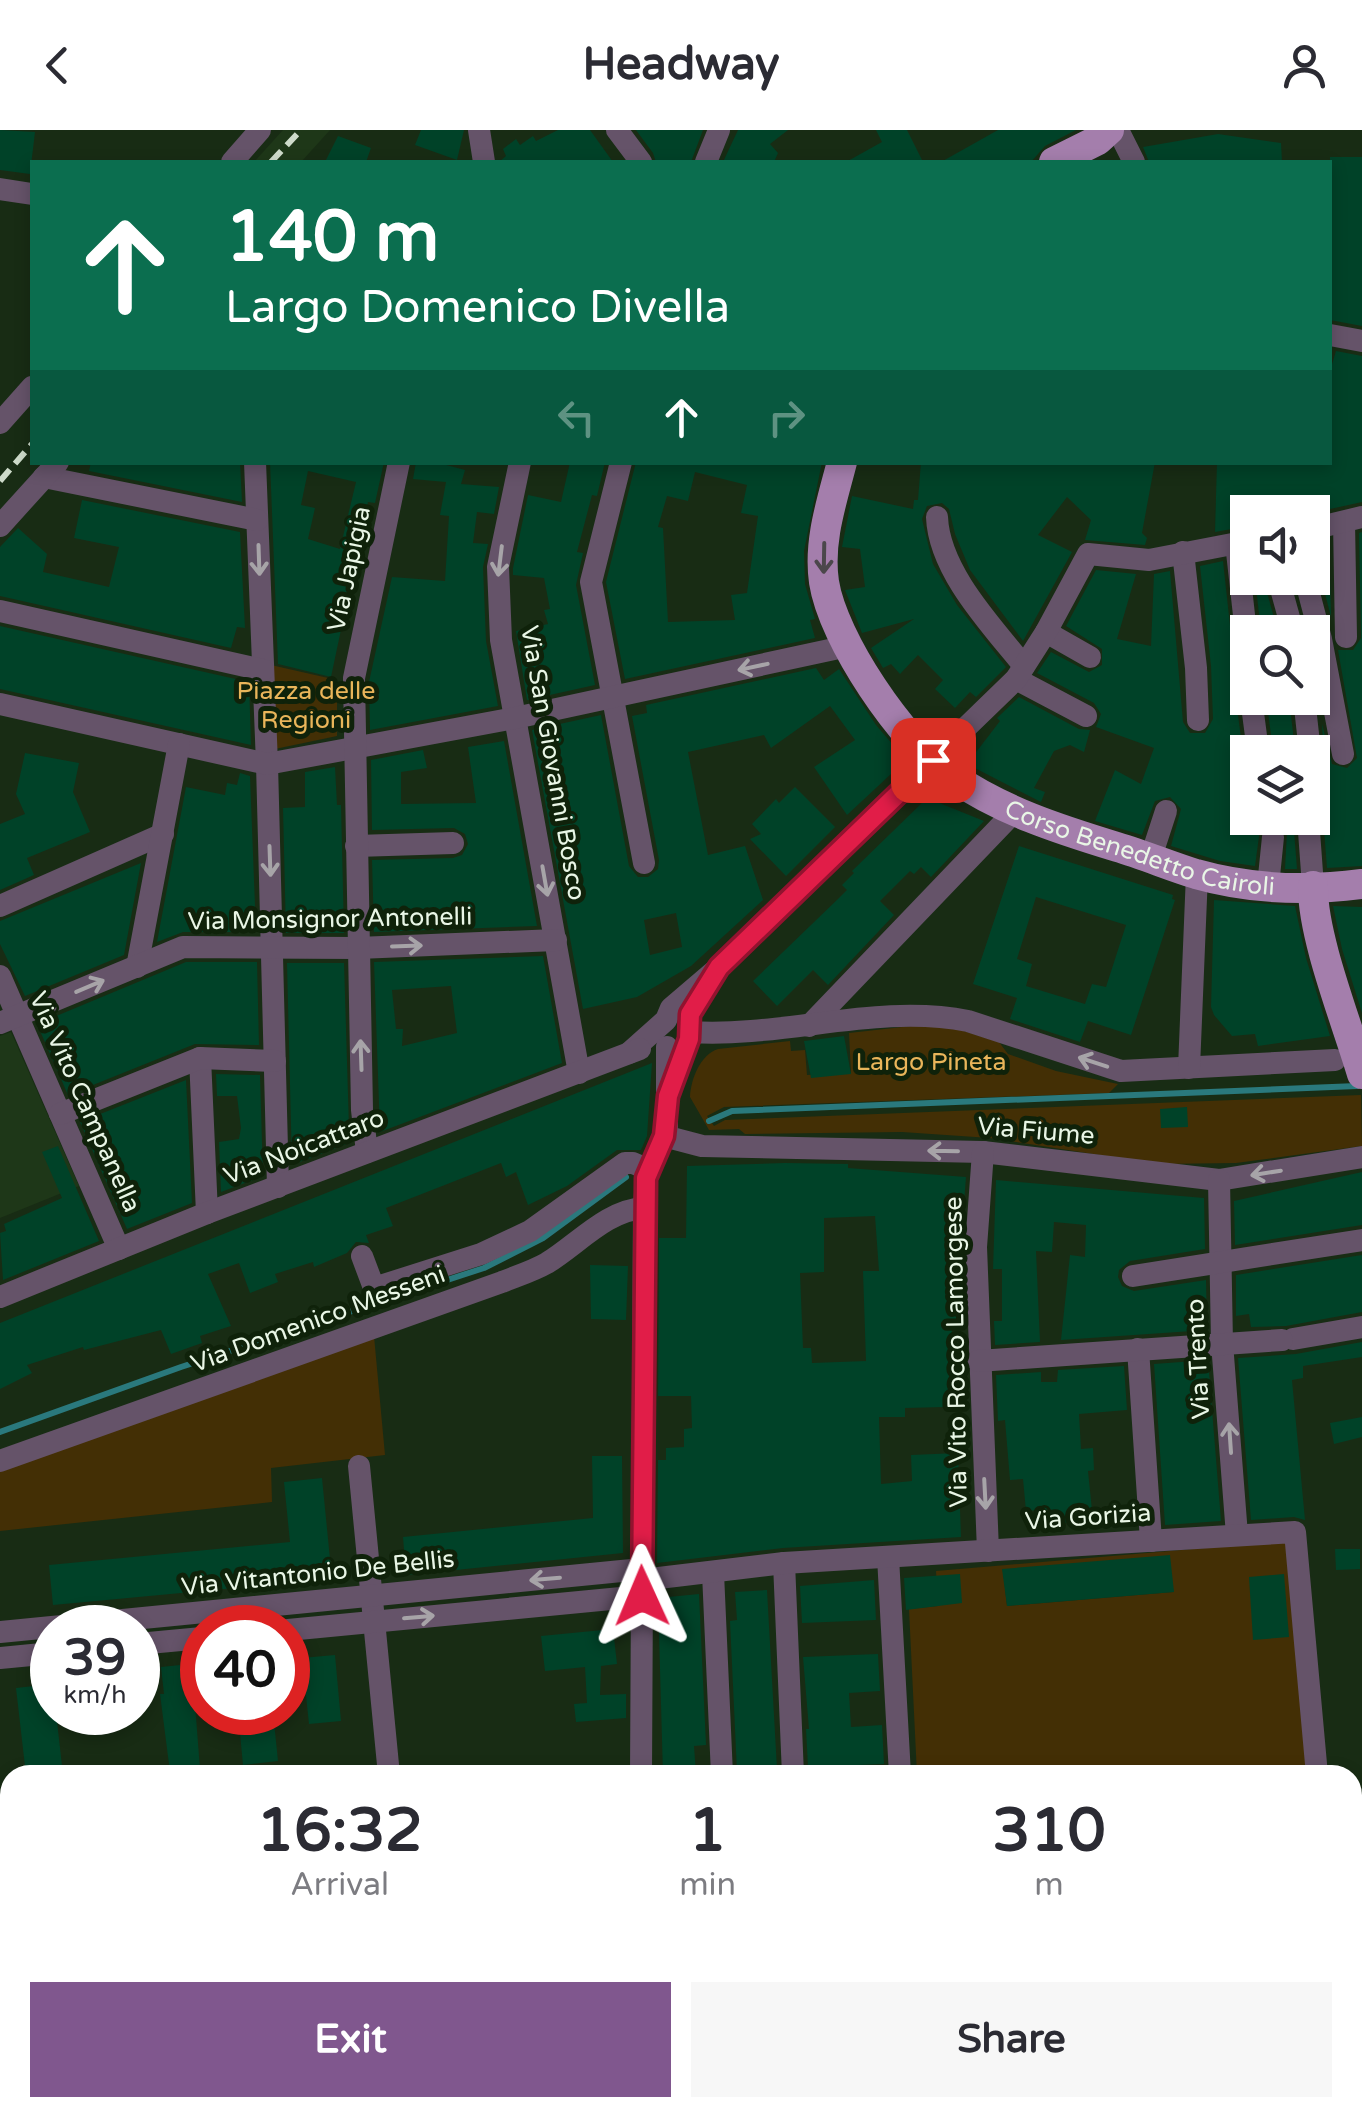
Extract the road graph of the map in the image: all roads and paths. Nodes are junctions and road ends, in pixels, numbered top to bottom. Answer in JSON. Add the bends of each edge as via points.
{"nodes":[{"id":1,"x":260,"y":130,"type":"edge"},
{"id":2,"x":504,"y":130,"type":"edge"},
{"id":3,"x":616,"y":130,"type":"edge"},
{"id":4,"x":719,"y":130,"type":"edge"},
{"id":5,"x":1110,"y":130,"type":"edge"},
{"id":6,"x":1118,"y":130,"type":"edge"},
{"id":7,"x":482,"y":146,"type":"edge"},
{"id":8,"x":234,"y":160,"type":"edge"},
{"id":9,"x":639,"y":160,"type":"edge"},
{"id":10,"x":707,"y":160,"type":"edge"},
{"id":11,"x":1058,"y":160,"type":"edge"},
{"id":12,"x":1133,"y":160,"type":"edge"},
{"id":13,"x":0,"y":189,"type":"edge"},
{"id":14,"x":30,"y":194,"type":"edge"},
{"id":15,"x":1332,"y":335,"type":"edge"},
{"id":16,"x":1362,"y":341,"type":"edge"},
{"id":17,"x":30,"y":389,"type":"edge"},
{"id":18,"x":0,"y":424,"type":"edge"},
{"id":19,"x":255,"y":465,"type":"edge"},
{"id":20,"x":398,"y":465,"type":"edge"},
{"id":21,"x":516,"y":465,"type":"edge"},
{"id":22,"x":620,"y":465,"type":"edge"},
{"id":23,"x":841,"y":465,"type":"edge"},
{"id":24,"x":51,"y":470,"type":"edge"},
{"id":25,"x":937,"y":517,"type":"dead end"},
{"id":26,"x":258,"y":520,"type":"junction"},
{"id":27,"x":1353,"y":520,"type":"edge"},
{"id":28,"x":0,"y":526,"type":"edge"},
{"id":29,"x":1230,"y":544,"type":"edge"},
{"id":30,"x":1183,"y":552,"type":"junction"},
{"id":31,"x":1309,"y":595,"type":"edge"},
{"id":32,"x":0,"y":611,"type":"edge"},
{"id":33,"x":1046,"y":632,"type":"junction"},
{"id":34,"x":1346,"y":637,"type":"dead end"},
{"id":35,"x":848,"y":646,"type":"junction"},
{"id":36,"x":1090,"y":657,"type":"dead end"},
{"id":37,"x":263,"y":670,"type":"junction"},
{"id":38,"x":1020,"y":672,"type":"junction"},
{"id":39,"x":612,"y":698,"type":"junction"},
{"id":40,"x":0,"y":704,"type":"edge"},
{"id":41,"x":1086,"y":716,"type":"dead end"},
{"id":42,"x":516,"y":718,"type":"junction"},
{"id":43,"x":1198,"y":720,"type":"dead end"},
{"id":44,"x":179,"y":744,"type":"junction"},
{"id":45,"x":353,"y":746,"type":"junction"},
{"id":46,"x":1343,"y":754,"type":"dead end"},
{"id":47,"x":933,"y":760,"type":"junction"},
{"id":48,"x":267,"y":764,"type":"junction"},
{"id":49,"x":1166,"y":810,"type":"dead end"},
{"id":50,"x":1013,"y":813,"type":"junction"},
{"id":51,"x":163,"y":834,"type":"junction"},
{"id":52,"x":1309,"y":835,"type":"edge"},
{"id":53,"x":1273,"y":838,"type":"dead end"},
{"id":54,"x":453,"y":843,"type":"dead end"},
{"id":55,"x":356,"y":846,"type":"junction"},
{"id":56,"x":1152,"y":858,"type":"junction"},
{"id":57,"x":644,"y":863,"type":"dead end"},
{"id":58,"x":1197,"y":874,"type":"junction"},
{"id":59,"x":1362,"y":884,"type":"edge"},
{"id":60,"x":1268,"y":886,"type":"junction"},
{"id":61,"x":1313,"y":886,"type":"junction"},
{"id":62,"x":0,"y":906,"type":"edge"},
{"id":63,"x":556,"y":940,"type":"junction"},
{"id":64,"x":272,"y":947,"type":"junction"},
{"id":65,"x":358,"y":948,"type":"junction"},
{"id":66,"x":136,"y":967,"type":"junction"},
{"id":67,"x":0,"y":976,"type":"edge"},
{"id":68,"x":9,"y":1020,"type":"edge"},
{"id":69,"x":809,"y":1026,"type":"junction"},
{"id":70,"x":675,"y":1034,"type":"junction"},
{"id":71,"x":200,"y":1058,"type":"junction"},
{"id":72,"x":275,"y":1061,"type":"junction"},
{"id":73,"x":1348,"y":1067,"type":"edge"},
{"id":74,"x":1189,"y":1068,"type":"junction"},
{"id":75,"x":580,"y":1073,"type":"junction"},
{"id":76,"x":60,"y":1114,"type":"junction"},
{"id":77,"x":664,"y":1136,"type":"junction"},
{"id":78,"x":367,"y":1152,"type":"junction"},
{"id":79,"x":983,"y":1152,"type":"junction"},
{"id":80,"x":1362,"y":1157,"type":"edge"},
{"id":81,"x":649,"y":1170,"type":"junction"},
{"id":82,"x":1219,"y":1180,"type":"junction"},
{"id":83,"x":278,"y":1187,"type":"junction"},
{"id":84,"x":644,"y":1208,"type":"junction"},
{"id":85,"x":207,"y":1213,"type":"junction"},
{"id":86,"x":1362,"y":1240,"type":"edge"},
{"id":87,"x":119,"y":1249,"type":"junction"},
{"id":88,"x":362,"y":1256,"type":"dead end"},
{"id":89,"x":1221,"y":1264,"type":"junction"},
{"id":90,"x":1133,"y":1276,"type":"dead end"},
{"id":91,"x":0,"y":1297,"type":"edge"},
{"id":92,"x":1362,"y":1327,"type":"edge"},
{"id":93,"x":1222,"y":1343,"type":"junction"},
{"id":94,"x":1138,"y":1349,"type":"junction"},
{"id":95,"x":978,"y":1360,"type":"junction"},
{"id":96,"x":0,"y":1461,"type":"edge"},
{"id":97,"x":359,"y":1466,"type":"dead end"},
{"id":98,"x":1237,"y":1535,"type":"junction"},
{"id":99,"x":1151,"y":1540,"type":"junction"},
{"id":100,"x":988,"y":1551,"type":"junction"},
{"id":101,"x":888,"y":1557,"type":"junction"},
{"id":102,"x":784,"y":1563,"type":"junction"},
{"id":103,"x":714,"y":1573,"type":"junction"},
{"id":104,"x":642,"y":1582,"type":"junction"},
{"id":105,"x":369,"y":1595,"type":"junction"},
{"id":106,"x":372,"y":1621,"type":"junction"},
{"id":107,"x":310,"y":1628,"type":"edge"},
{"id":108,"x":0,"y":1632,"type":"edge"},
{"id":109,"x":30,"y":1655,"type":"edge"},
{"id":110,"x":0,"y":1658,"type":"edge"},
{"id":111,"x":388,"y":1765,"type":"edge"},
{"id":112,"x":641,"y":1765,"type":"edge"},
{"id":113,"x":722,"y":1765,"type":"edge"},
{"id":114,"x":793,"y":1765,"type":"edge"},
{"id":115,"x":899,"y":1765,"type":"edge"},
{"id":116,"x":1315,"y":1765,"type":"edge"}],
"edges":[{"from":1,"to":8,"type":"street"},
{"from":2,"to":7,"type":"street"},
{"from":3,"to":9,"type":"street"},
{"from":4,"to":10,"type":"street"},
{"from":5,"to":11,"type":"main road"},
{"from":6,"to":12,"type":"street"},
{"from":13,"to":14,"type":"street"},
{"from":15,"to":16,"type":"street"},
{"from":17,"to":18,"type":"street"},
{"from":19,"to":26,"type":"street"},
{"from":20,"to":45,"type":"street","name":"Via Japigia","via":[[354,678]]},
{"from":21,"to":42,"type":"street","name":"Via San Giovanni Bosco","one_way":true,"via":[[498,567],[501,640]]},
{"from":22,"to":39,"type":"street","via":[[591,582]]},
{"from":23,"to":35,"type":"main road","name":"Corso Benedetto Cairoli","one_way":true,"via":[[823,565],[827,597]]},
{"from":24,"to":26,"type":"street"},
{"from":24,"to":28,"type":"street"},
{"from":25,"to":38,"type":"street","via":[[938,536],[968,595]]},
{"from":26,"to":37,"type":"street","one_way":true},
{"from":27,"to":34,"type":"street"},
{"from":29,"to":30,"type":"street"},
{"from":30,"to":33,"type":"street","via":[[1149,560],[1088,554]]},
{"from":30,"to":43,"type":"street"},
{"from":31,"to":46,"type":"street"},
{"from":32,"to":37,"type":"street"},
{"from":33,"to":36,"type":"street"},
{"from":33,"to":38,"type":"street"},
{"from":35,"to":39,"type":"street","one_way":true},
{"from":35,"to":47,"type":"main road","name":"Corso Benedetto Cairoli","via":[[866,679]]},
{"from":37,"to":48,"type":"street"},
{"from":38,"to":41,"type":"street"},
{"from":38,"to":47,"type":"street"},
{"from":39,"to":42,"type":"street"},
{"from":39,"to":57,"type":"street"},
{"from":40,"to":44,"type":"street"},
{"from":42,"to":45,"type":"street"},
{"from":42,"to":63,"type":"street","name":"Via San Giovanni Bosco","one_way":true},
{"from":44,"to":48,"type":"street"},
{"from":44,"to":51,"type":"street"},
{"from":45,"to":48,"type":"street"},
{"from":45,"to":55,"type":"street","name":"Via Japigia"},
{"from":47,"to":50,"type":"main road","name":"Corso Benedetto Cairoli"},
{"from":47,"to":70,"type":"street","via":[[719,967]]},
{"from":48,"to":64,"type":"street","one_way":true},
{"from":49,"to":56,"type":"street"},
{"from":50,"to":56,"type":"main road","name":"Corso Benedetto Cairoli"},
{"from":50,"to":69,"type":"street"},
{"from":51,"to":62,"type":"street"},
{"from":51,"to":66,"type":"street"},
{"from":52,"to":61,"type":"street"},
{"from":53,"to":60,"type":"street"},
{"from":54,"to":55,"type":"street"},
{"from":55,"to":65,"type":"street","name":"Via Japigia"},
{"from":56,"to":58,"type":"main road","name":"Corso Benedetto Cairoli"},
{"from":58,"to":60,"type":"main road","name":"Corso Benedetto Cairoli"},
{"from":58,"to":74,"type":"street"},
{"from":59,"to":61,"type":"main road","name":"Corso Benedetto Cairoli"},
{"from":60,"to":61,"type":"main road","name":"Corso Benedetto Cairoli"},
{"from":61,"to":73,"type":"main road"},
{"from":65,"to":63,"type":"street","name":"Via Monsignor Antonelli","one_way":true},
{"from":63,"to":75,"type":"street","name":"Via San Giovanni Bosco"},
{"from":64,"to":65,"type":"street","name":"Via Monsignor Antonelli"},
{"from":64,"to":66,"type":"street","name":"Via Monsignor Antonelli","via":[[183,947]]},
{"from":64,"to":72,"type":"street"},
{"from":78,"to":65,"type":"street","name":"Via Japigia","one_way":true},
{"from":68,"to":66,"type":"street","name":"Via Monsignor Antonelli","one_way":true},
{"from":67,"to":68,"type":"street","name":"Via Vito Campanella"},
{"from":68,"to":76,"type":"street","name":"Via Vito Campanella"},
{"from":69,"to":70,"type":"street"},
{"from":74,"to":69,"type":"street","one_way":true,"via":[[1122,1071],[944,1016]]},
{"from":70,"to":75,"type":"street","name":"Via Noicattaro"},
{"from":70,"to":77,"type":"street"},
{"from":71,"to":72,"type":"street"},
{"from":71,"to":76,"type":"street"},
{"from":71,"to":85,"type":"street"},
{"from":72,"to":83,"type":"street"},
{"from":73,"to":74,"type":"street"},
{"from":75,"to":78,"type":"street","name":"Via Noicattaro"},
{"from":76,"to":87,"type":"street","name":"Via Vito Campanella"},
{"from":79,"to":77,"type":"street","name":"Via Fiume","one_way":true,"via":[[702,1146]]},
{"from":77,"to":81,"type":"street"},
{"from":78,"to":83,"type":"street","name":"Via Noicattaro"},
{"from":79,"to":82,"type":"street","name":"Via Fiume"},
{"from":79,"to":95,"type":"street","name":"Via Vito Rocco Lamorgese"},
{"from":80,"to":82,"type":"street","name":"Via Fiume","one_way":true},
{"from":81,"to":84,"type":"street"},
{"from":81,"to":88,"type":"street","via":[[625,1164],[530,1231],[374,1288]]},
{"from":82,"to":89,"type":"street","name":"Via Trento"},
{"from":83,"to":85,"type":"street","name":"Via Noicattaro"},
{"from":84,"to":96,"type":"street","name":"Via Domenico Messeni","via":[[615,1216],[544,1264],[502,1282]]},
{"from":84,"to":104,"type":"street"},
{"from":85,"to":87,"type":"street","name":"Via Noicattaro"},
{"from":86,"to":89,"type":"street"},
{"from":87,"to":91,"type":"street","name":"Via Noicattaro"},
{"from":89,"to":90,"type":"street"},
{"from":89,"to":93,"type":"street","name":"Via Trento"},
{"from":92,"to":93,"type":"street"},
{"from":93,"to":94,"type":"street"},
{"from":98,"to":93,"type":"street","name":"Via Trento","one_way":true},
{"from":94,"to":95,"type":"street"},
{"from":94,"to":99,"type":"street"},
{"from":95,"to":100,"type":"street","name":"Via Vito Rocco Lamorgese","one_way":true},
{"from":97,"to":105,"type":"street"},
{"from":98,"to":99,"type":"street","name":"Via Gorizia"},
{"from":98,"to":116,"type":"street","name":"Via Gorizia","via":[[1295,1532]]},
{"from":99,"to":100,"type":"street","name":"Via Gorizia"},
{"from":100,"to":101,"type":"street","name":"Via Gorizia"},
{"from":101,"to":102,"type":"street","name":"Via Gorizia"},
{"from":101,"to":115,"type":"street"},
{"from":102,"to":103,"type":"street","name":"Via Gorizia"},
{"from":102,"to":114,"type":"street"},
{"from":103,"to":104,"type":"street","name":"Via Gorizia"},
{"from":103,"to":113,"type":"street"},
{"from":104,"to":105,"type":"street","name":"Via Vitantonio De Bellis","one_way":true},
{"from":106,"to":104,"type":"street","one_way":true},
{"from":104,"to":112,"type":"street"},
{"from":105,"to":106,"type":"street"},
{"from":105,"to":108,"type":"street","name":"Via Vitantonio De Bellis"},
{"from":106,"to":107,"type":"street"},
{"from":106,"to":111,"type":"street"},
{"from":109,"to":110,"type":"street"}]}
